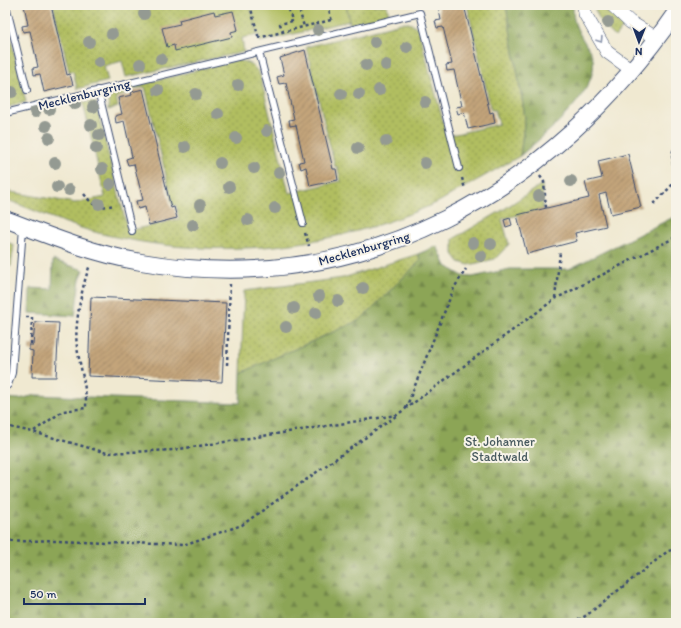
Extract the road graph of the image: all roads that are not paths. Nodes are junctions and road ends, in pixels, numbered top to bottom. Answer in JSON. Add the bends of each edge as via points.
{"nodes":[{"id":1,"x":6,"y":5,"type":"edge"},
{"id":2,"x":584,"y":5,"type":"edge"},
{"id":3,"x":612,"y":5,"type":"edge"},
{"id":4,"x":676,"y":12,"type":"edge"},
{"id":5,"x":658,"y":39,"type":"junction"},
{"id":6,"x":260,"y":52,"type":"junction"},
{"id":7,"x":632,"y":70,"type":"junction"},
{"id":8,"x":27,"y":90,"type":"dead end"},
{"id":9,"x":98,"y":90,"type":"junction"},
{"id":10,"x":5,"y":113,"type":"edge"},
{"id":11,"x":459,"y":168,"type":"dead end"},
{"id":12,"x":5,"y":219,"type":"edge"},
{"id":13,"x":303,"y":223,"type":"dead end"},
{"id":14,"x":23,"y":226,"type":"junction"},
{"id":15,"x":132,"y":231,"type":"dead end"},
{"id":16,"x":5,"y":387,"type":"edge"}],
"edges":[{"from":1,"to":8,"type":"lane"},
{"from":2,"to":7,"type":"street","one_way":true,"via":[[584,14],[607,52]]},
{"from":3,"to":5,"type":"street","via":[[630,22]]},
{"from":4,"to":5,"type":"street","name":"Mecklenburgring"},
{"from":5,"to":7,"type":"street","name":"Mecklenburgring"},
{"from":6,"to":9,"type":"lane","name":"Mecklenburgring"},
{"from":6,"to":11,"type":"lane","name":"Mecklenburgring","via":[[420,13]]},
{"from":6,"to":13,"type":"lane"},
{"from":7,"to":14,"type":"street","name":"Mecklenburgring","via":[[594,113],[532,166],[471,204],[412,235],[388,244],[312,263],[230,269],[176,267],[96,251]]},
{"from":9,"to":10,"type":"lane","name":"Mecklenburgring"},
{"from":9,"to":15,"type":"lane"},
{"from":12,"to":14,"type":"street","name":"Mecklenburgring"},
{"from":14,"to":16,"type":"lane","via":[[12,374]]}]}
